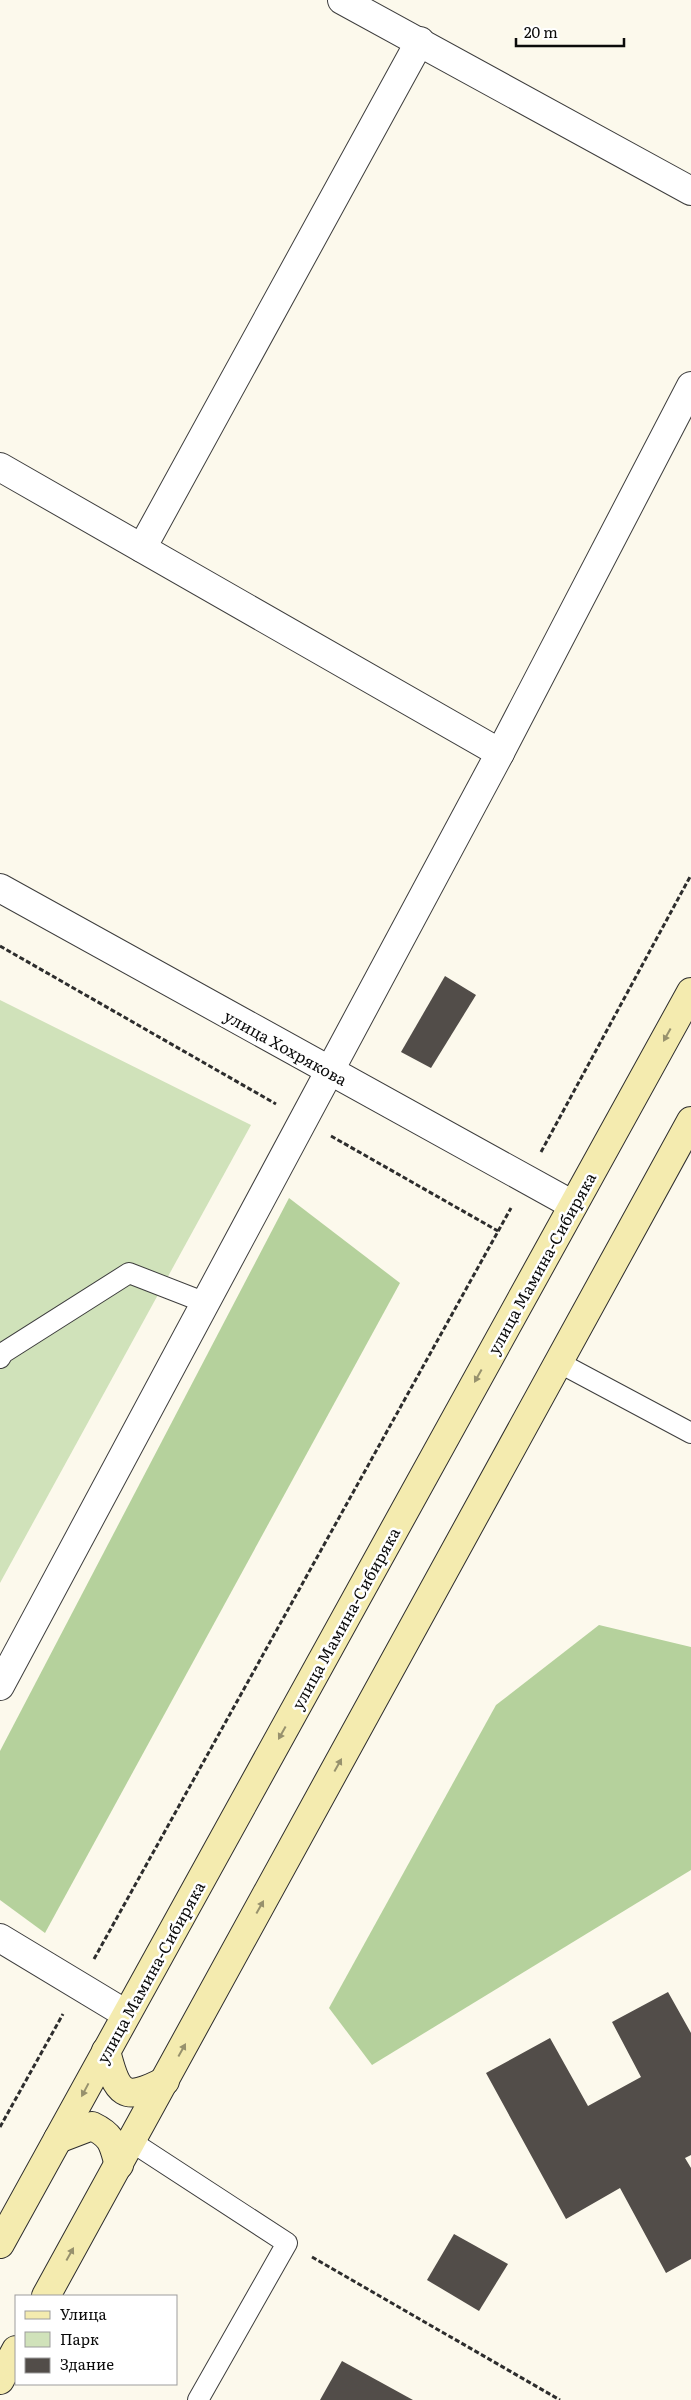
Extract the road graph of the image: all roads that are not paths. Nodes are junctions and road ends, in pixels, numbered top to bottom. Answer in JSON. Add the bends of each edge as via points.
{"nodes":[{"id":1,"x":342,"y":0,"type":"edge"},
{"id":2,"x":420,"y":42,"type":"junction"},
{"id":3,"x":691,"y":191,"type":"edge"},
{"id":4,"x":691,"y":386,"type":"edge"},
{"id":5,"x":0,"y":467,"type":"edge"},
{"id":6,"x":142,"y":548,"type":"junction"},
{"id":7,"x":500,"y":753,"type":"junction"},
{"id":8,"x":0,"y":888,"type":"edge"},
{"id":9,"x":691,"y":992,"type":"edge"},
{"id":10,"x":330,"y":1072,"type":"junction"},
{"id":11,"x":691,"y":1122,"type":"edge"},
{"id":12,"x":573,"y":1205,"type":"junction"},
{"id":13,"x":206,"y":1303,"type":"junction"},
{"id":14,"x":0,"y":1358,"type":"edge"},
{"id":15,"x":558,"y":1362,"type":"junction"},
{"id":16,"x":689,"y":1426,"type":"edge"},
{"id":17,"x":0,"y":1685,"type":"edge"},
{"id":18,"x":0,"y":1938,"type":"edge"},
{"id":19,"x":126,"y":2014,"type":"junction"},
{"id":20,"x":106,"y":2051,"type":"junction"},
{"id":21,"x":165,"y":2081,"type":"junction"},
{"id":22,"x":58,"y":2139,"type":"junction"},
{"id":23,"x":126,"y":2154,"type":"junction"},
{"id":24,"x":0,"y":2244,"type":"edge"},
{"id":25,"x":47,"y":2295,"type":"edge"},
{"id":26,"x":15,"y":2352,"type":"edge"},
{"id":27,"x":0,"y":2380,"type":"edge"},
{"id":28,"x":198,"y":2400,"type":"edge"}],
"edges":[{"from":1,"to":2,"type":"street"},
{"from":2,"to":3,"type":"street"},
{"from":2,"to":6,"type":"street"},
{"from":4,"to":7,"type":"street"},
{"from":5,"to":6,"type":"street"},
{"from":6,"to":7,"type":"street"},
{"from":7,"to":10,"type":"street"},
{"from":8,"to":10,"type":"street","name":"улица Хохрякова"},
{"from":9,"to":12,"type":"main road","name":"улица Мамина-Сибиряка","one_way":true},
{"from":10,"to":12,"type":"street","name":"улица Хохрякова"},
{"from":10,"to":13,"type":"street"},
{"from":11,"to":15,"type":"main road"},
{"from":12,"to":19,"type":"main road","name":"улица Мамина-Сибиряка","one_way":true},
{"from":13,"to":14,"type":"lane","via":[[130,1273],[3,1353]]},
{"from":13,"to":17,"type":"street"},
{"from":15,"to":16,"type":"lane"},
{"from":21,"to":15,"type":"main road","one_way":true},
{"from":18,"to":19,"type":"street"},
{"from":19,"to":20,"type":"main road","name":"улица Мамина-Сибиряка"},
{"from":20,"to":21,"type":"main road","via":[[118,2087],[124,2091],[143,2092]]},
{"from":20,"to":22,"type":"main road","name":"улица Мамина-Сибиряка","one_way":true},
{"from":21,"to":23,"type":"main road"},
{"from":22,"to":23,"type":"main road","via":[[92,2126]]},
{"from":22,"to":24,"type":"main road","name":"улица Мамина-Сибиряка"},
{"from":25,"to":23,"type":"main road","one_way":true},
{"from":23,"to":28,"type":"lane","via":[[288,2244]]},
{"from":26,"to":27,"type":"main road"}]}
